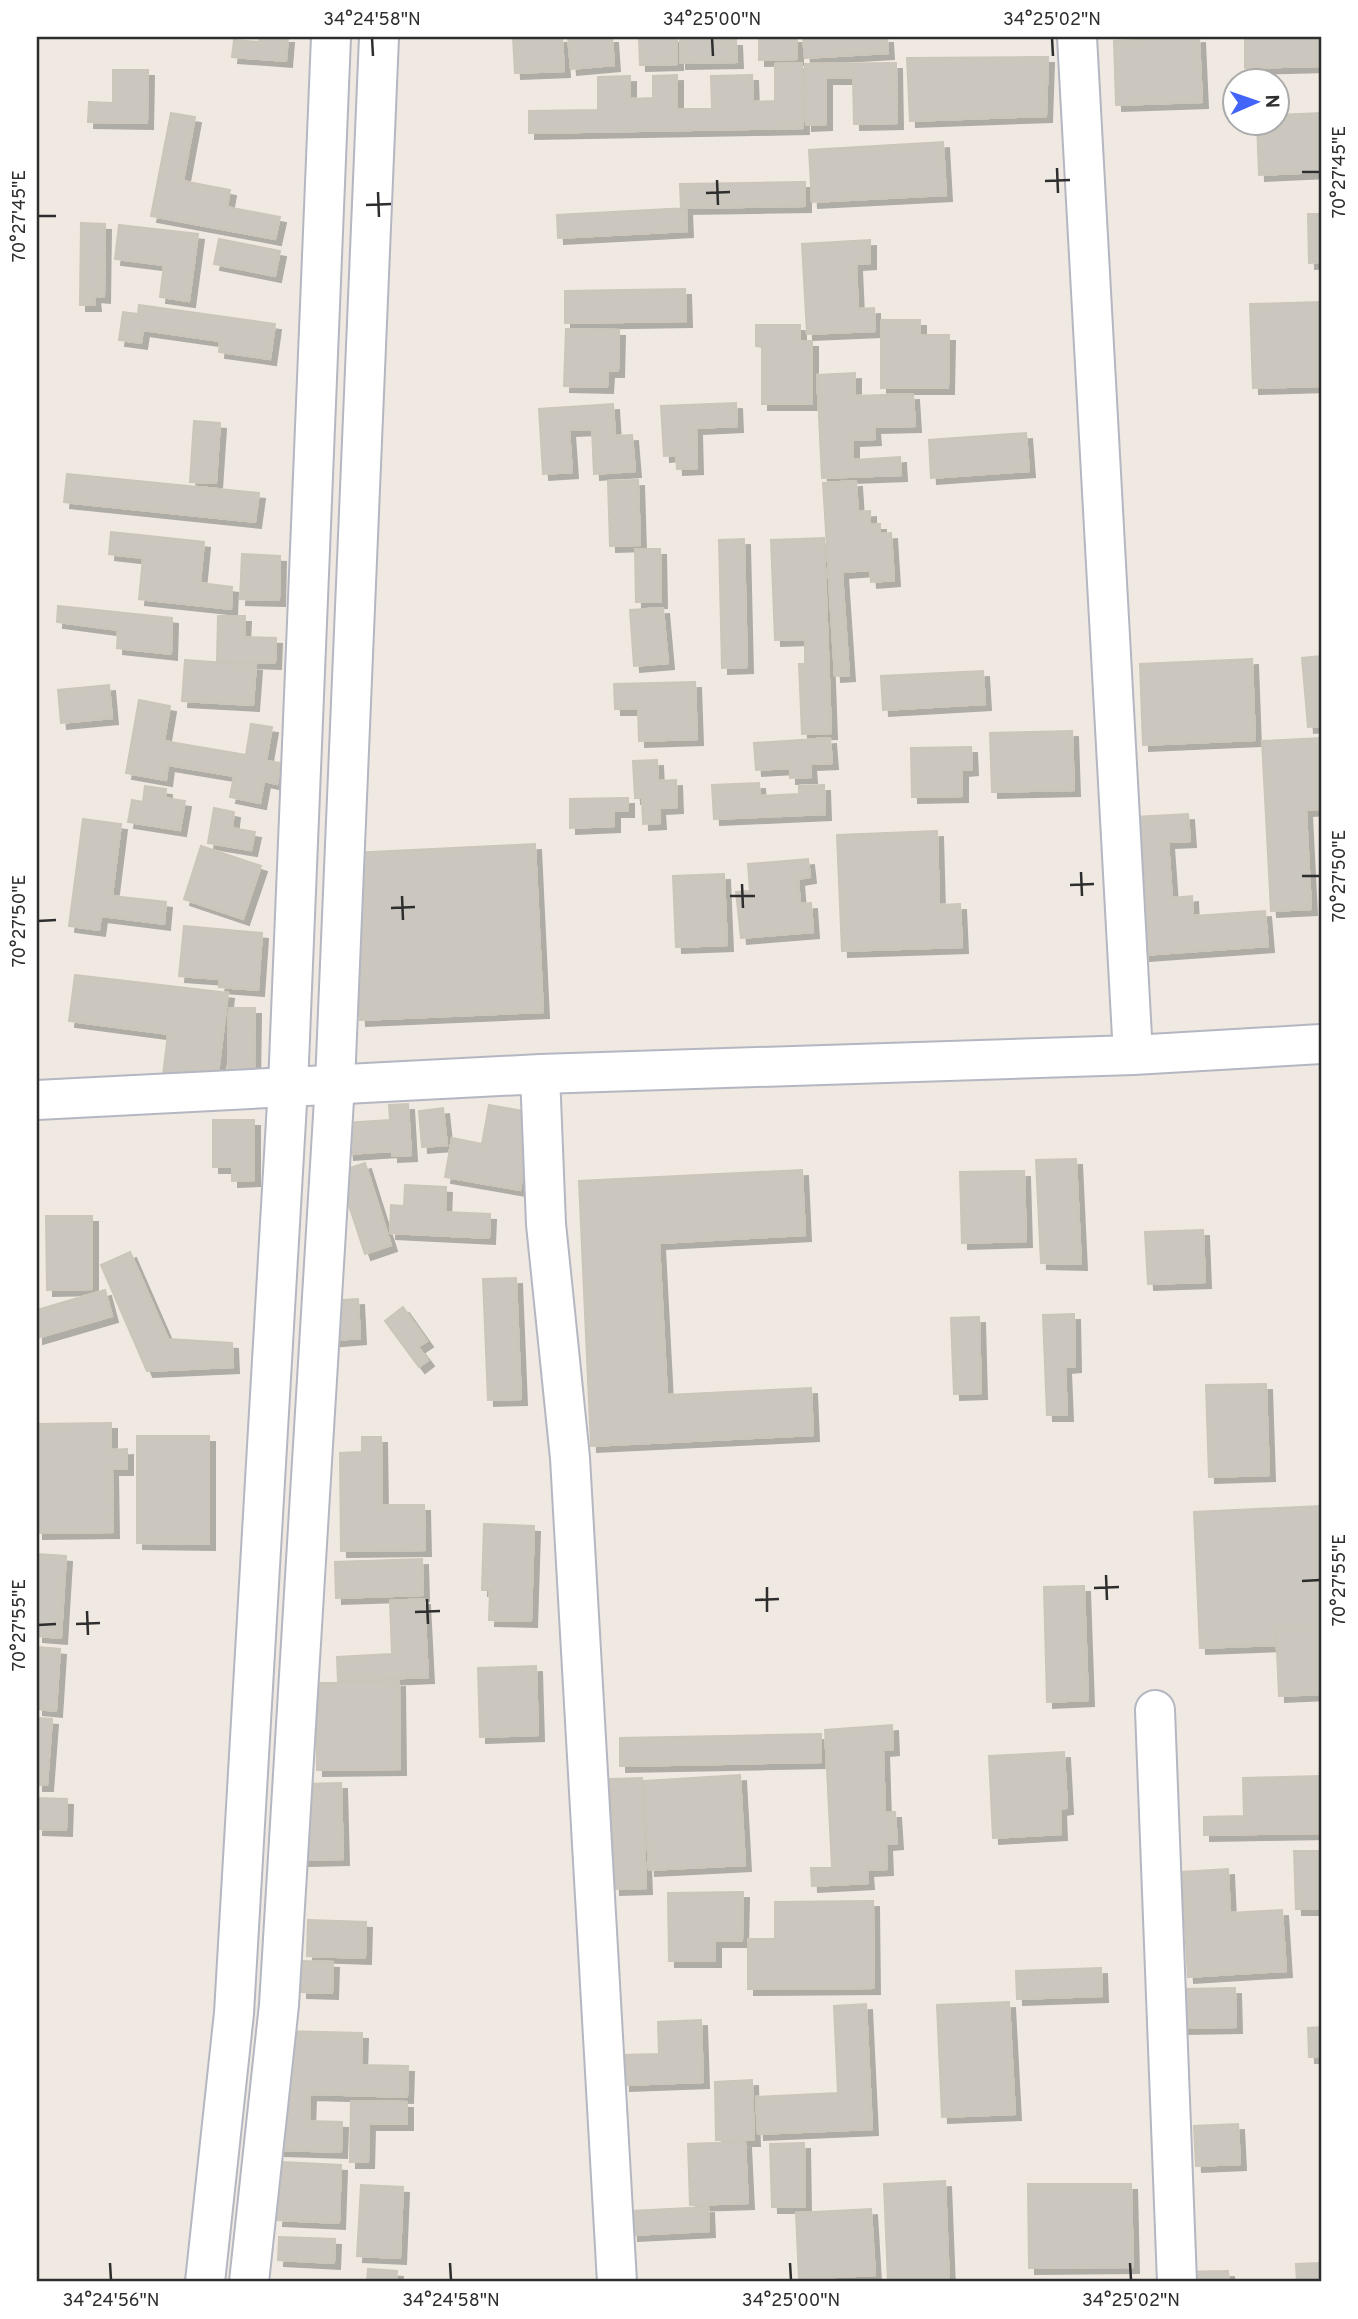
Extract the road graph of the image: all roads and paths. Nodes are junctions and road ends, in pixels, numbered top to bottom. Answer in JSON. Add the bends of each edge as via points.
{"nodes":[{"id":1,"x":331,"y":37,"type":"edge"},
{"id":2,"x":379,"y":37,"type":"edge"},
{"id":3,"x":1077,"y":37,"type":"edge"},
{"id":4,"x":1321,"y":1044,"type":"edge"},
{"id":5,"x":1133,"y":1055,"type":"junction"},
{"id":6,"x":540,"y":1074,"type":"junction"},
{"id":7,"x":335,"y":1083,"type":"junction"},
{"id":8,"x":288,"y":1086,"type":"junction"},
{"id":9,"x":37,"y":1100,"type":"edge"},
{"id":10,"x":1155,"y":1710,"type":"dead end"},
{"id":11,"x":205,"y":2282,"type":"edge"},
{"id":12,"x":249,"y":2282,"type":"edge"},
{"id":13,"x":617,"y":2282,"type":"edge"},
{"id":14,"x":1177,"y":2282,"type":"edge"}],
"edges":[{"from":1,"to":8,"type":"street"},
{"from":2,"to":7,"type":"street"},
{"from":3,"to":5,"type":"street"},
{"from":4,"to":5,"type":"street"},
{"from":5,"to":6,"type":"street"},
{"from":6,"to":7,"type":"street"},
{"from":6,"to":13,"type":"street","via":[[546,1224],[570,1458]]},
{"from":7,"to":8,"type":"street"},
{"from":7,"to":12,"type":"street","via":[[279,2005]]},
{"from":8,"to":9,"type":"street"},
{"from":8,"to":11,"type":"street","via":[[234,2013]]},
{"from":10,"to":14,"type":"street"}]}
